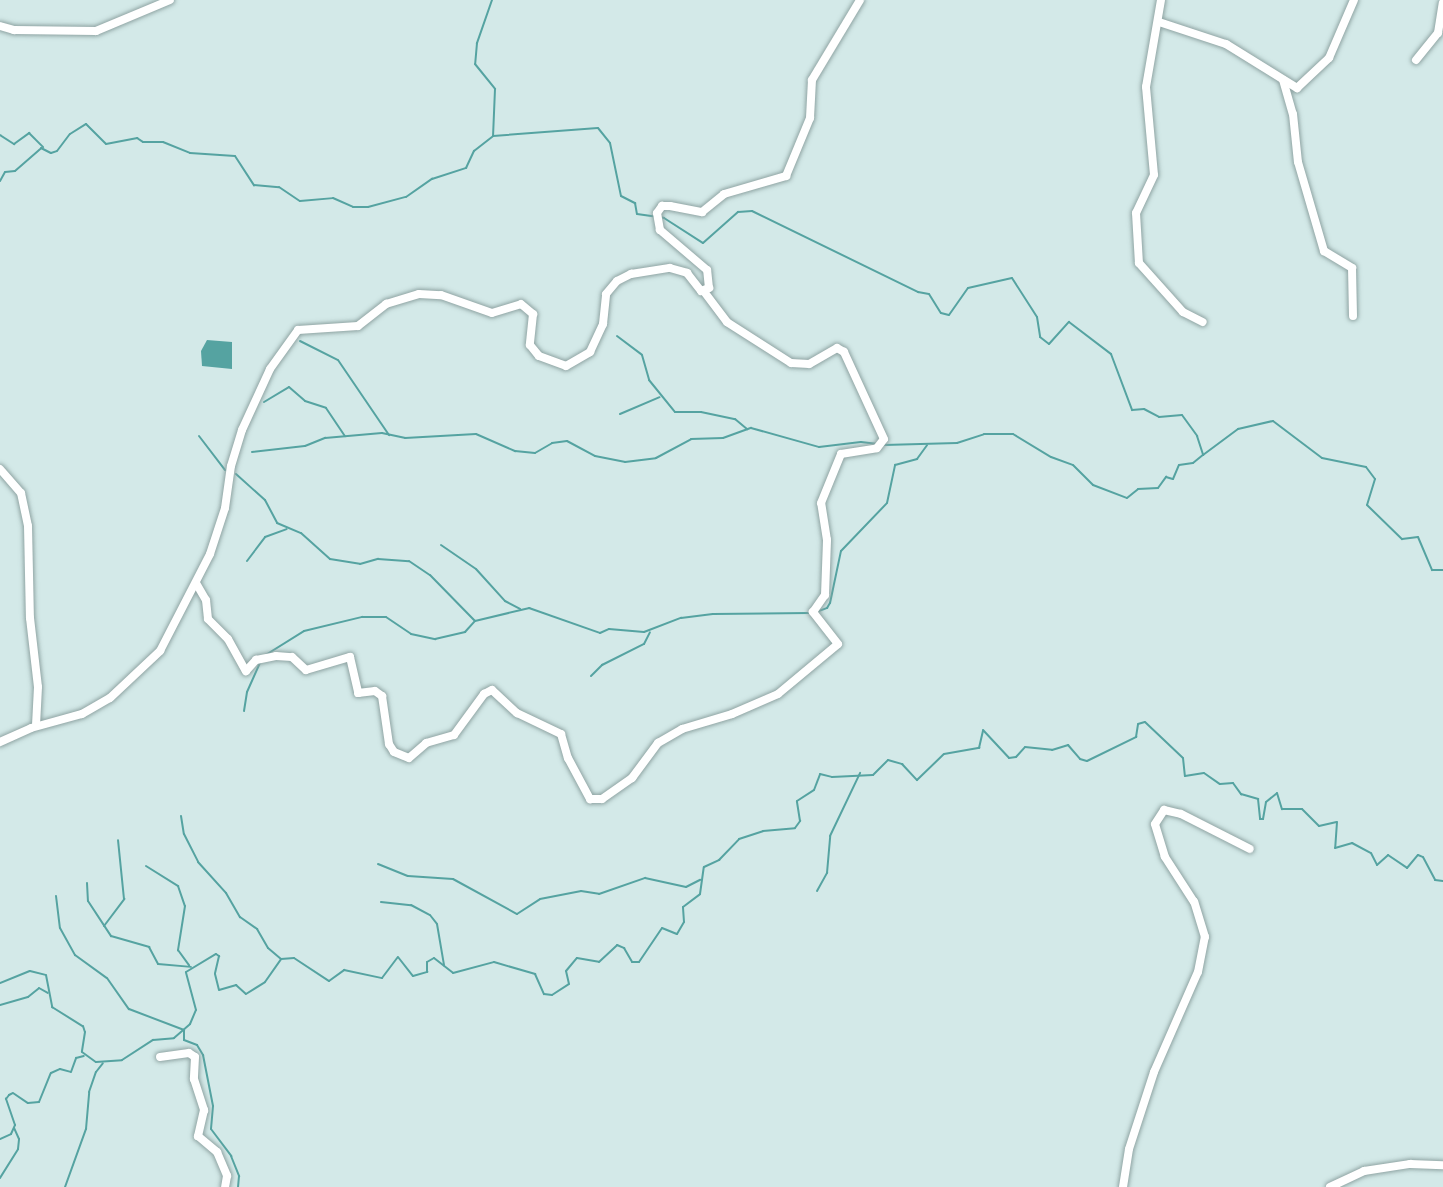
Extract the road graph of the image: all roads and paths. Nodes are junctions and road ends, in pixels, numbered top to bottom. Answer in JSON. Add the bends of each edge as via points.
{"nodes":[{"id":1,"x":170,"y":0,"type":"edge"},
{"id":2,"x":860,"y":0,"type":"edge"},
{"id":3,"x":1161,"y":0,"type":"edge"},
{"id":4,"x":1354,"y":0,"type":"edge"},
{"id":5,"x":1443,"y":3,"type":"edge"},
{"id":6,"x":1159,"y":22,"type":"junction"},
{"id":7,"x":0,"y":26,"type":"edge"},
{"id":8,"x":1416,"y":60,"type":"dead end"},
{"id":9,"x":1283,"y":80,"type":"junction"},
{"id":10,"x":704,"y":291,"type":"junction"},
{"id":11,"x":1353,"y":316,"type":"dead end"},
{"id":12,"x":1203,"y":322,"type":"dead end"},
{"id":13,"x":0,"y":469,"type":"edge"},
{"id":14,"x":196,"y":583,"type":"junction"},
{"id":15,"x":36,"y":726,"type":"junction"},
{"id":16,"x":0,"y":742,"type":"edge"},
{"id":17,"x":1250,"y":849,"type":"dead end"},
{"id":18,"x":160,"y":1057,"type":"dead end"},
{"id":19,"x":1443,"y":1165,"type":"edge"},
{"id":20,"x":225,"y":1187,"type":"edge"},
{"id":21,"x":1123,"y":1187,"type":"edge"},
{"id":22,"x":1330,"y":1187,"type":"edge"}],
"edges":[{"from":1,"to":7,"type":"street","via":[[96,31],[14,30]]},
{"from":2,"to":10,"type":"street","via":[[812,80],[810,118],[786,176],[724,194],[702,212],[662,206],[657,213],[656,222],[707,270],[711,286]]},
{"from":3,"to":6,"type":"street"},
{"from":4,"to":9,"type":"street","via":[[1335,48],[1314,76],[1297,88]]},
{"from":5,"to":8,"type":"street","via":[[1438,33]]},
{"from":6,"to":9,"type":"street","via":[[1226,44]]},
{"from":6,"to":12,"type":"street","via":[[1146,87],[1154,175],[1136,213],[1138,263],[1184,312]]},
{"from":9,"to":11,"type":"street","via":[[1293,114],[1298,162],[1324,251],[1352,268]]},
{"from":10,"to":14,"type":"street","via":[[690,275],[678,269],[644,271],[617,280],[606,294],[603,324],[590,352],[566,366],[539,356],[530,345],[533,314],[521,304],[492,313],[441,295],[419,294],[386,304],[358,326],[298,330],[270,369],[243,430],[232,459],[225,508]]},
{"from":10,"to":14,"type":"street","via":[[727,322],[792,363],[809,364],[837,348],[844,352],[884,439],[877,448],[841,454],[821,503],[826,532],[825,595],[813,612],[838,644],[778,694],[732,714],[682,729],[658,743],[632,778],[602,800],[590,799],[568,758],[561,734],[517,713],[495,691],[484,694],[454,735],[426,743],[409,758],[394,752],[389,744],[382,696],[375,691],[358,693],[350,657],[306,670],[292,657],[276,656],[256,660],[246,671],[228,639],[208,620],[206,600]]},
{"from":13,"to":15,"type":"street","via":[[21,493],[28,526],[30,618],[38,687]]},
{"from":14,"to":15,"type":"street","via":[[160,651],[122,691],[82,714]]},
{"from":15,"to":16,"type":"street"},
{"from":17,"to":21,"type":"street","via":[[1181,814],[1164,810],[1155,824],[1165,857],[1194,902],[1205,937],[1198,972],[1154,1072],[1129,1149]]},
{"from":18,"to":20,"type":"street","via":[[189,1053],[195,1057],[194,1078],[204,1110],[198,1136],[217,1152],[227,1176]]},
{"from":19,"to":22,"type":"street","via":[[1410,1164],[1364,1171]]}]}
